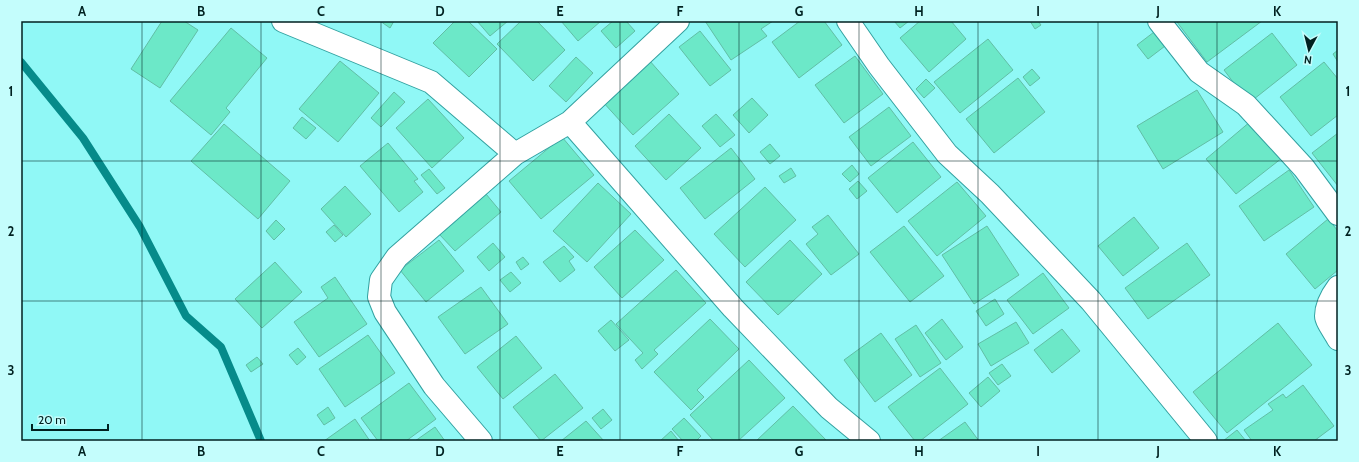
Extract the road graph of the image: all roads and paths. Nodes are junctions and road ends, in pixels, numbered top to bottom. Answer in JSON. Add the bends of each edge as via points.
{"nodes":[{"id":1,"x":283,"y":21,"type":"edge"},
{"id":2,"x":678,"y":21,"type":"edge"},
{"id":3,"x":848,"y":21,"type":"edge"},
{"id":4,"x":1159,"y":21,"type":"edge"},
{"id":5,"x":570,"y":122,"type":"junction"},
{"id":6,"x":515,"y":154,"type":"junction"},
{"id":7,"x":1338,"y":214,"type":"edge"},
{"id":8,"x":1338,"y":287,"type":"edge"},
{"id":9,"x":1338,"y":339,"type":"edge"},
{"id":10,"x":481,"y":441,"type":"edge"},
{"id":11,"x":869,"y":441,"type":"edge"},
{"id":12,"x":1206,"y":441,"type":"edge"}],
"edges":[{"from":1,"to":6,"type":"street","via":[[431,82]]},
{"from":2,"to":5,"type":"street"},
{"from":3,"to":12,"type":"street","via":[[879,66],[947,154],[990,194],[1091,301]]},
{"from":4,"to":7,"type":"street","via":[[1199,72],[1246,106],[1304,168]]},
{"from":5,"to":6,"type":"street"},
{"from":5,"to":11,"type":"street","via":[[733,308],[829,408]]},
{"from":6,"to":10,"type":"street","via":[[398,257],[381,280],[379,296],[385,312],[434,386]]},
{"from":8,"to":9,"type":"street","via":[[1332,294],[1326,317]]}]}
